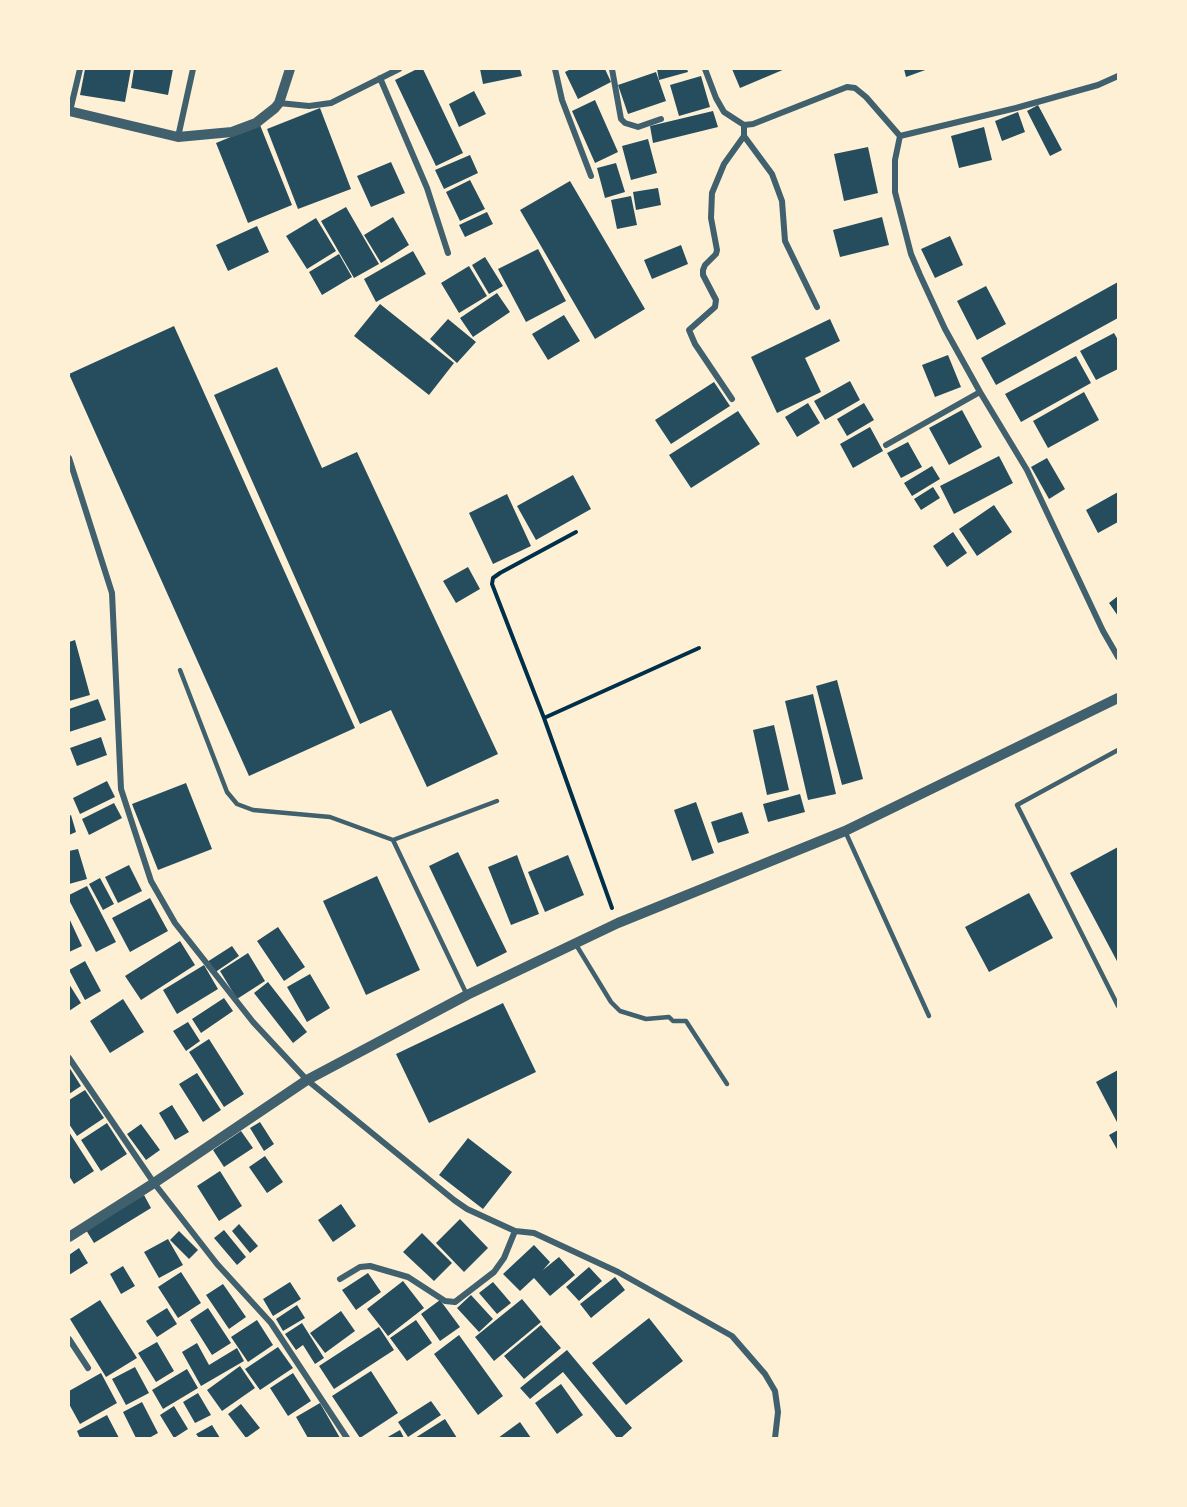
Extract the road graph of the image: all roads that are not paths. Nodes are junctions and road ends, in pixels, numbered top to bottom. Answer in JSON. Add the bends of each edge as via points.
{"nodes":[{"id":1,"x":80,"y":69,"type":"edge"},
{"id":2,"x":193,"y":69,"type":"edge"},
{"id":3,"x":290,"y":69,"type":"edge"},
{"id":4,"x":399,"y":69,"type":"edge"},
{"id":5,"x":555,"y":69,"type":"edge"},
{"id":6,"x":612,"y":69,"type":"edge"},
{"id":7,"x":705,"y":69,"type":"edge"},
{"id":8,"x":1118,"y":76,"type":"edge"},
{"id":9,"x":380,"y":78,"type":"junction"},
{"id":10,"x":279,"y":103,"type":"junction"},
{"id":11,"x":70,"y":111,"type":"edge"},
{"id":12,"x":661,"y":118,"type":"dead end"},
{"id":13,"x":744,"y":125,"type":"junction"},
{"id":14,"x":744,"y":136,"type":"junction"},
{"id":15,"x":900,"y":136,"type":"junction"},
{"id":16,"x":178,"y":137,"type":"junction"},
{"id":17,"x":591,"y":176,"type":"dead end"},
{"id":18,"x":448,"y":253,"type":"dead end"},
{"id":19,"x":817,"y":307,"type":"dead end"},
{"id":20,"x":980,"y":392,"type":"junction"},
{"id":21,"x":732,"y":399,"type":"dead end"},
{"id":22,"x":886,"y":445,"type":"dead end"},
{"id":23,"x":69,"y":458,"type":"edge"},
{"id":24,"x":1118,"y":657,"type":"edge"},
{"id":25,"x":180,"y":670,"type":"dead end"},
{"id":26,"x":1118,"y":698,"type":"edge"},
{"id":27,"x":1118,"y":750,"type":"edge"},
{"id":28,"x":497,"y":801,"type":"dead end"},
{"id":29,"x":845,"y":831,"type":"junction"},
{"id":30,"x":393,"y":840,"type":"junction"},
{"id":31,"x":575,"y":944,"type":"junction"},
{"id":32,"x":467,"y":995,"type":"junction"},
{"id":33,"x":1118,"y":1006,"type":"edge"},
{"id":34,"x":929,"y":1016,"type":"dead end"},
{"id":35,"x":69,"y":1058,"type":"edge"},
{"id":36,"x":307,"y":1080,"type":"junction"},
{"id":37,"x":727,"y":1084,"type":"dead end"},
{"id":38,"x":154,"y":1183,"type":"junction"},
{"id":39,"x":515,"y":1231,"type":"junction"},
{"id":40,"x":69,"y":1237,"type":"edge"},
{"id":41,"x":340,"y":1279,"type":"dead end"},
{"id":42,"x":69,"y":1339,"type":"edge"},
{"id":43,"x":88,"y":1368,"type":"dead end"},
{"id":44,"x":347,"y":1438,"type":"edge"},
{"id":45,"x":775,"y":1438,"type":"edge"}],
"edges":[{"from":1,"to":11,"type":"street"},
{"from":2,"to":16,"type":"street"},
{"from":3,"to":10,"type":"street"},
{"from":4,"to":9,"type":"street"},
{"from":5,"to":17,"type":"street","via":[[562,100]]},
{"from":6,"to":12,"type":"street","via":[[625,123],[638,127]]},
{"from":7,"to":13,"type":"street","via":[[724,112]]},
{"from":8,"to":15,"type":"street","via":[[1098,86]]},
{"from":9,"to":10,"type":"street","via":[[331,103]]},
{"from":9,"to":18,"type":"street","via":[[427,188]]},
{"from":10,"to":16,"type":"street","via":[[262,119],[237,130]]},
{"from":11,"to":16,"type":"street"},
{"from":13,"to":14,"type":"street"},
{"from":13,"to":15,"type":"street","via":[[847,87],[866,97]]},
{"from":14,"to":19,"type":"street","via":[[772,174],[782,201],[785,241]]},
{"from":14,"to":21,"type":"street","via":[[724,164],[712,194],[711,218],[717,250],[705,265],[703,275],[716,300],[715,307],[689,330]]},
{"from":15,"to":20,"type":"street","via":[[894,192],[911,254],[945,329]]},
{"from":20,"to":22,"type":"street"},
{"from":20,"to":24,"type":"street","via":[[1027,470],[1102,631]]},
{"from":23,"to":36,"type":"street","via":[[112,593],[121,789],[151,882],[203,960]]},
{"from":25,"to":30,"type":"lane","via":[[227,792],[237,804],[253,810],[330,817]]},
{"from":26,"to":29,"type":"street"},
{"from":27,"to":33,"type":"lane","via":[[1017,805]]},
{"from":28,"to":30,"type":"lane"},
{"from":29,"to":31,"type":"street","via":[[618,922]]},
{"from":29,"to":34,"type":"lane"},
{"from":30,"to":32,"type":"lane"},
{"from":31,"to":32,"type":"street"},
{"from":31,"to":37,"type":"lane","via":[[620,1011],[646,1019],[669,1017],[686,1021]]},
{"from":32,"to":36,"type":"street"},
{"from":35,"to":38,"type":"street"},
{"from":36,"to":38,"type":"street"},
{"from":36,"to":39,"type":"street","via":[[454,1200]]},
{"from":38,"to":40,"type":"street"},
{"from":38,"to":44,"type":"street","via":[[217,1264],[271,1323]]},
{"from":39,"to":41,"type":"street","via":[[494,1272],[454,1302],[445,1301],[408,1277],[370,1266],[360,1267]]},
{"from":39,"to":45,"type":"street","via":[[534,1233],[618,1272],[732,1335],[775,1391]]},
{"from":42,"to":43,"type":"street"}]}
